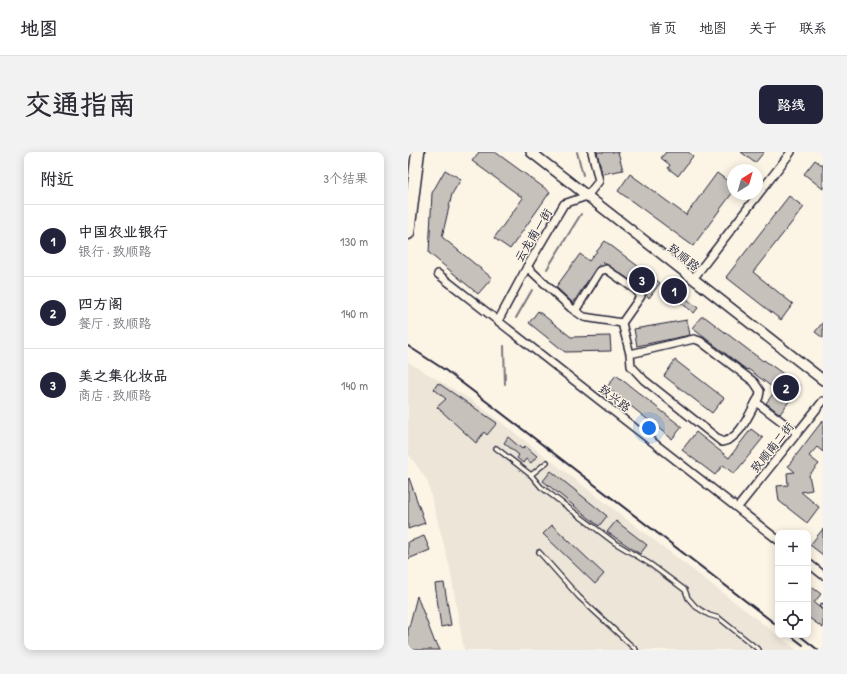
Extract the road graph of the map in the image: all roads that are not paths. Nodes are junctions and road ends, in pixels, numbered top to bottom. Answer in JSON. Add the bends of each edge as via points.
{"nodes":[{"id":1,"x":418,"y":152,"type":"edge"},
{"id":2,"x":530,"y":152,"type":"edge"},
{"id":3,"x":592,"y":152,"type":"edge"},
{"id":4,"x":791,"y":152,"type":"edge"},
{"id":5,"x":587,"y":196,"type":"junction"},
{"id":6,"x":408,"y":233,"type":"edge"},
{"id":7,"x":527,"y":267,"type":"junction"},
{"id":8,"x":438,"y":274,"type":"dead end"},
{"id":9,"x":693,"y":279,"type":"junction"},
{"id":10,"x":575,"y":311,"type":"junction"},
{"id":11,"x":498,"y":321,"type":"junction"},
{"id":12,"x":622,"y":323,"type":"junction"},
{"id":13,"x":630,"y":354,"type":"junction"},
{"id":14,"x":823,"y":380,"type":"edge"},
{"id":15,"x":823,"y":401,"type":"edge"},
{"id":16,"x":756,"y":402,"type":"junction"},
{"id":17,"x":797,"y":433,"type":"junction"},
{"id":18,"x":496,"y":448,"type":"dead end"},
{"id":19,"x":547,"y":462,"type":"dead end"},
{"id":20,"x":531,"y":475,"type":"junction"},
{"id":21,"x":738,"y":508,"type":"junction"},
{"id":22,"x":775,"y":538,"type":"edge"},
{"id":23,"x":539,"y":552,"type":"dead end"},
{"id":24,"x":811,"y":565,"type":"edge"},
{"id":25,"x":823,"y":575,"type":"edge"},
{"id":26,"x":636,"y":650,"type":"edge"},
{"id":27,"x":758,"y":650,"type":"edge"}],
"edges":[{"from":1,"to":6,"type":"highway"},
{"from":2,"to":5,"type":"street","name":"致顺路"},
{"from":3,"to":5,"type":"street","via":[[599,181]]},
{"from":4,"to":9,"type":"street"},
{"from":5,"to":7,"type":"street","name":"云龙南一街","via":[[564,204]]},
{"from":5,"to":9,"type":"street","name":"致顺路"},
{"from":7,"to":10,"type":"street"},
{"from":7,"to":11,"type":"street","name":"云龙南一街"},
{"from":8,"to":11,"type":"street","name":"致兴路"},
{"from":9,"to":14,"type":"street","name":"致顺路"},
{"from":10,"to":12,"type":"street","via":[[584,318]]},
{"from":10,"to":12,"type":"street","via":[[600,271],[606,269],[641,296]]},
{"from":11,"to":21,"type":"street","name":"致兴路"},
{"from":12,"to":13,"type":"street"},
{"from":13,"to":16,"type":"street","via":[[694,339],[700,341],[754,382],[760,391]]},
{"from":13,"to":16,"type":"street","via":[[631,366],[644,380],[722,442],[736,435]]},
{"from":15,"to":17,"type":"street","name":"致顺南二街"},
{"from":16,"to":17,"type":"street"},
{"from":17,"to":21,"type":"street","name":"致顺南二街"},
{"from":18,"to":20,"type":"lane"},
{"from":19,"to":20,"type":"lane"},
{"from":20,"to":27,"type":"lane","via":[[541,487],[615,543],[650,564],[685,590],[696,607],[719,618]]},
{"from":21,"to":22,"type":"street","name":"致兴路"},
{"from":23,"to":26,"type":"lane","via":[[579,597]]},
{"from":24,"to":25,"type":"street"}]}
